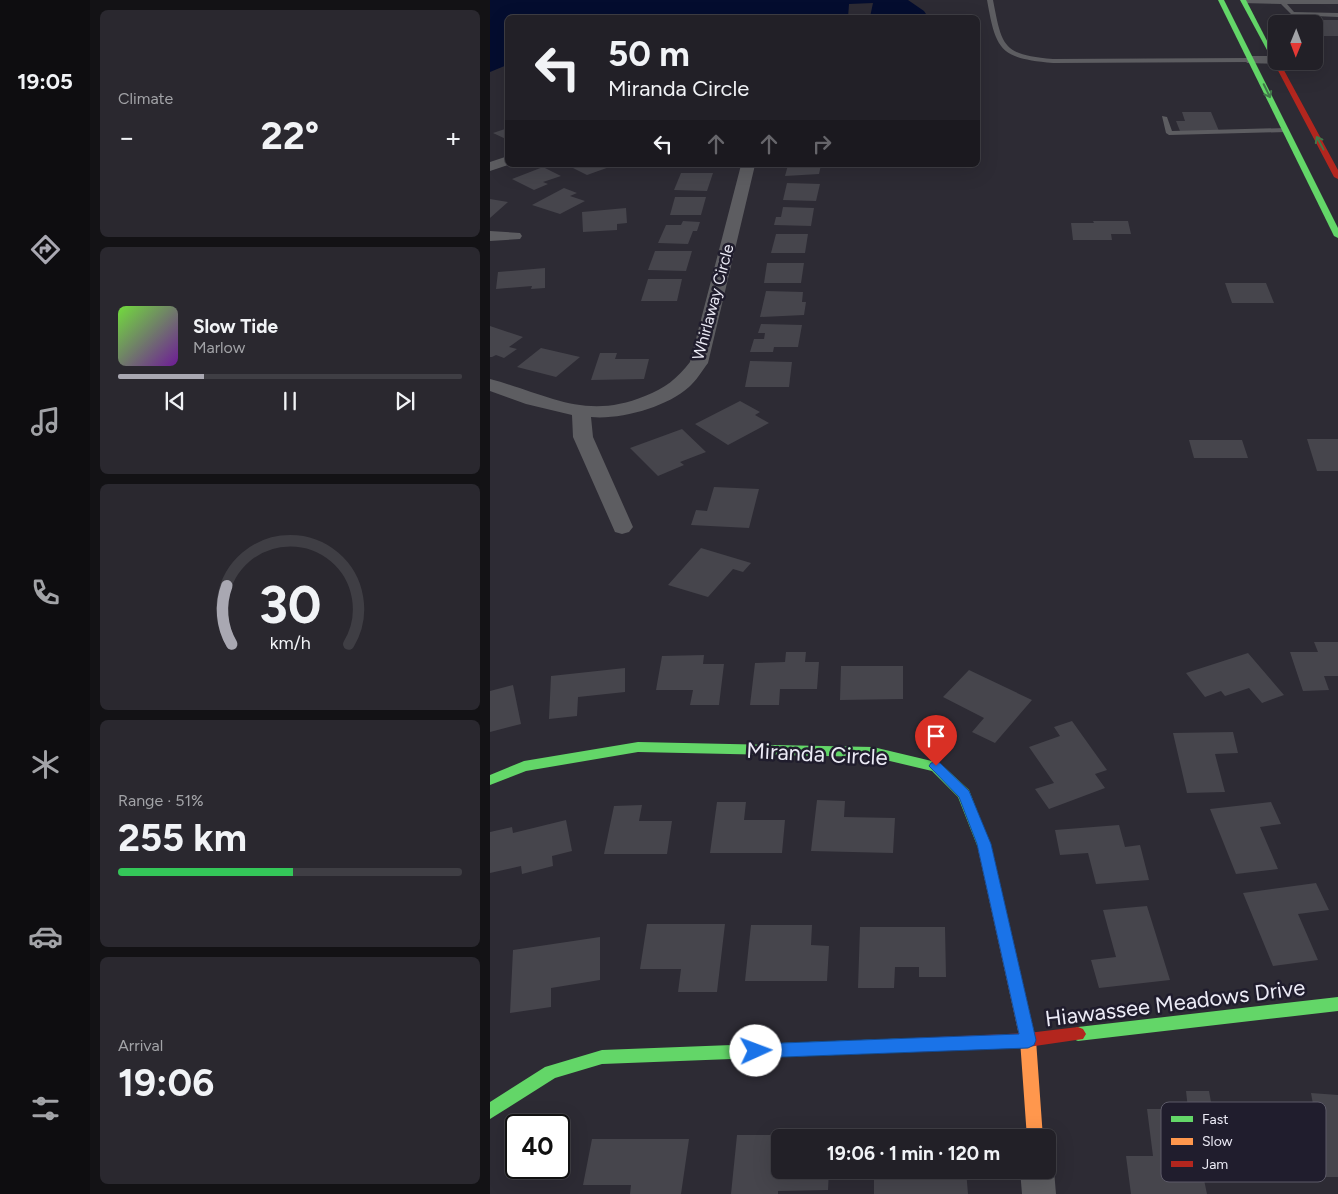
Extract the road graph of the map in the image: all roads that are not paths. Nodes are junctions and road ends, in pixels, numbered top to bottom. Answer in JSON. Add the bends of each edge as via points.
{"nodes":[{"id":1,"x":990,"y":0,"type":"edge"},
{"id":2,"x":1222,"y":0,"type":"edge"},
{"id":3,"x":1232,"y":0,"type":"edge"},
{"id":4,"x":1244,"y":1,"type":"edge"},
{"id":5,"x":1283,"y":1,"type":"edge"},
{"id":6,"x":1338,"y":2,"type":"edge"},
{"id":7,"x":1338,"y":15,"type":"edge"},
{"id":8,"x":1268,"y":46,"type":"edge"},
{"id":9,"x":1251,"y":60,"type":"junction"},
{"id":10,"x":1268,"y":61,"type":"edge"},
{"id":11,"x":1281,"y":70,"type":"edge"},
{"id":12,"x":1164,"y":117,"type":"dead end"},
{"id":13,"x":1286,"y":130,"type":"junction"},
{"id":14,"x":505,"y":161,"type":"edge"},
{"id":15,"x":490,"y":167,"type":"edge"},
{"id":16,"x":748,"y":167,"type":"edge"},
{"id":17,"x":1338,"y":177,"type":"edge"},
{"id":18,"x":490,"y":236,"type":"edge"},
{"id":19,"x":514,"y":236,"type":"dead end"},
{"id":20,"x":1338,"y":236,"type":"edge"},
{"id":21,"x":490,"y":385,"type":"edge"},
{"id":22,"x":581,"y":412,"type":"junction"},
{"id":23,"x":622,"y":527,"type":"dead end"},
{"id":24,"x":490,"y":780,"type":"edge"},
{"id":25,"x":1338,"y":1004,"type":"edge"},
{"id":26,"x":1028,"y":1040,"type":"junction"},
{"id":27,"x":490,"y":1111,"type":"edge"},
{"id":28,"x":1034,"y":1129,"type":"edge"},
{"id":29,"x":1038,"y":1179,"type":"edge"},
{"id":30,"x":1039,"y":1194,"type":"edge"}],
"edges":[{"from":1,"to":9,"type":"lane","via":[[1001,45],[1025,57],[1053,60]]},
{"from":2,"to":3,"type":"street"},
{"from":2,"to":9,"type":"street"},
{"from":4,"to":5,"type":"lane"},
{"from":4,"to":8,"type":"street"},
{"from":5,"to":6,"type":"lane"},
{"from":5,"to":7,"type":"lane","via":[[1292,13]]},
{"from":9,"to":10,"type":"street"},
{"from":9,"to":13,"type":"street","one_way":true},
{"from":17,"to":11,"type":"street","one_way":true},
{"from":12,"to":13,"type":"lane","via":[[1169,133]]},
{"from":13,"to":20,"type":"street"},
{"from":14,"to":15,"type":"street"},
{"from":16,"to":22,"type":"street","name":"Whirlaway Circle","via":[[699,363],[680,386],[647,403],[616,411]]},
{"from":18,"to":19,"type":"street"},
{"from":21,"to":22,"type":"street","name":"Whirlaway Circle","via":[[536,402]]},
{"from":22,"to":23,"type":"street","via":[[583,437]]},
{"from":24,"to":26,"type":"street","name":"Miranda Circle","via":[[524,766],[638,747],[872,752],[936,766],[964,794],[984,844]]},
{"from":25,"to":26,"type":"street","name":"Hiawassee Meadows Drive"},
{"from":26,"to":27,"type":"street","name":"Hiawassee Meadows Drive","via":[[602,1057],[551,1072]]},
{"from":26,"to":28,"type":"street","name":"Miranda Circle"},
{"from":29,"to":30,"type":"street"}]}
